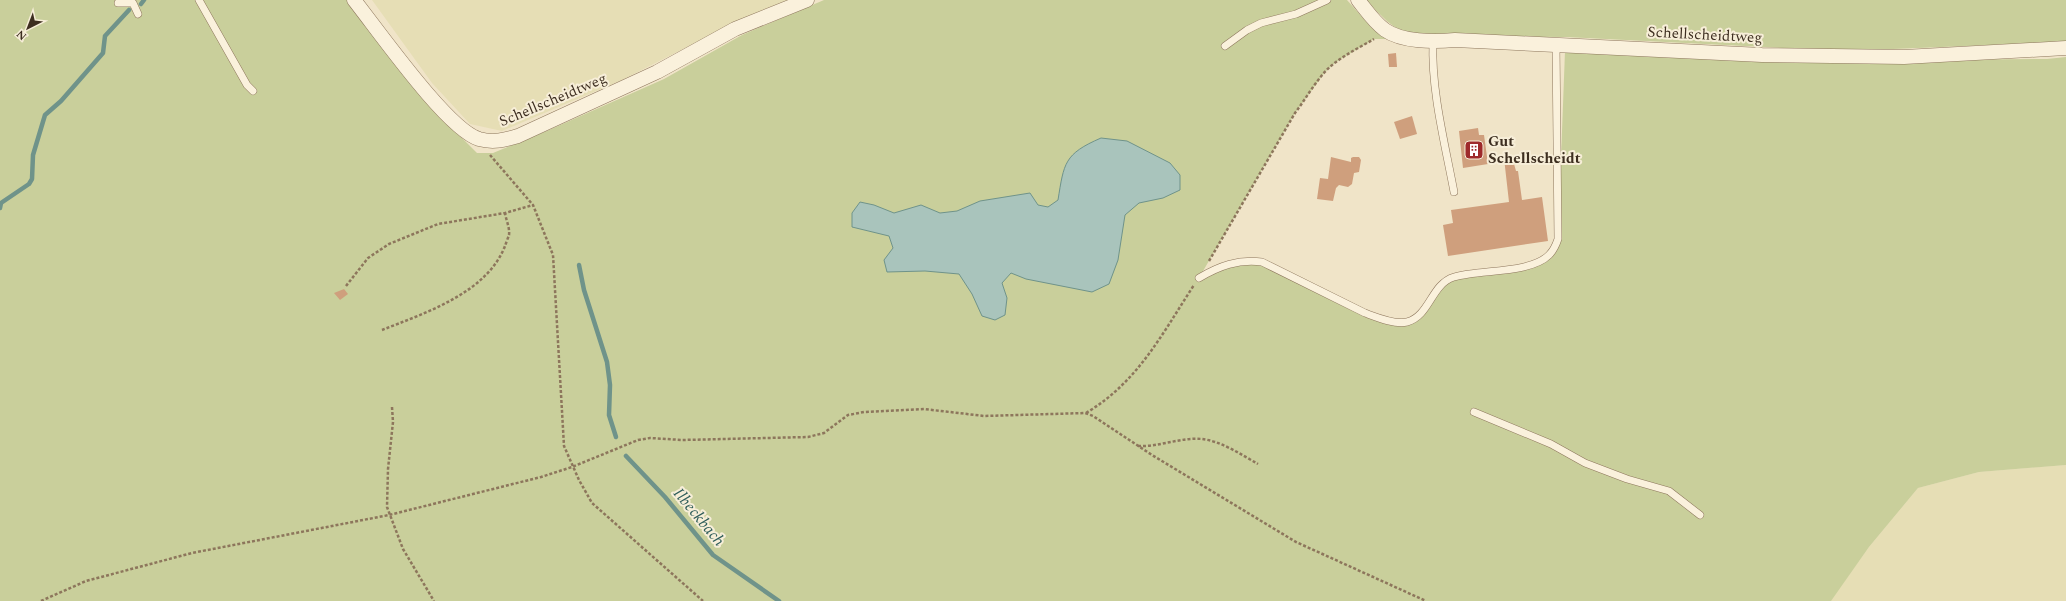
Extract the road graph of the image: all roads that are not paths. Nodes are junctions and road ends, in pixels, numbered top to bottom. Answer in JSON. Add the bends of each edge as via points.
{"nodes":[{"id":1,"x":199,"y":0,"type":"edge"},
{"id":2,"x":354,"y":0,"type":"edge"},
{"id":3,"x":807,"y":0,"type":"edge"},
{"id":4,"x":1327,"y":0,"type":"edge"},
{"id":5,"x":1358,"y":0,"type":"edge"},
{"id":6,"x":118,"y":3,"type":"dead end"},
{"id":7,"x":138,"y":14,"type":"dead end"},
{"id":8,"x":1433,"y":42,"type":"junction"},
{"id":9,"x":1556,"y":44,"type":"junction"},
{"id":10,"x":1225,"y":46,"type":"dead end"},
{"id":11,"x":2066,"y":48,"type":"edge"},
{"id":12,"x":253,"y":91,"type":"dead end"},
{"id":13,"x":1454,"y":192,"type":"dead end"},
{"id":14,"x":1199,"y":278,"type":"road end"},
{"id":15,"x":1474,"y":412,"type":"dead end"},
{"id":16,"x":1700,"y":515,"type":"dead end"}],
"edges":[{"from":1,"to":12,"type":"lane","via":[[247,85]]},
{"from":2,"to":3,"type":"street","name":"Schellscheidtweg","via":[[437,104],[466,131],[486,141],[500,141],[524,134],[657,72],[735,29]]},
{"from":4,"to":10,"type":"lane","via":[[1296,14],[1261,23]]},
{"from":5,"to":8,"type":"street","name":"Schellscheidtweg","via":[[1385,31]]},
{"from":6,"to":7,"type":"lane","via":[[133,3]]},
{"from":8,"to":9,"type":"street","name":"Schellscheidtweg","via":[[1454,40]]},
{"from":8,"to":13,"type":"lane","via":[[1432,58],[1441,124]]},
{"from":9,"to":11,"type":"street","name":"Schellscheidtweg","via":[[1762,55],[1904,57]]},
{"from":9,"to":14,"type":"lane","via":[[1558,239],[1548,255],[1539,262],[1452,278],[1436,291],[1422,314],[1405,323],[1365,313],[1262,262],[1236,262],[1214,269]]},
{"from":15,"to":16,"type":"lane","via":[[1551,444],[1584,463],[1669,491]]}]}
